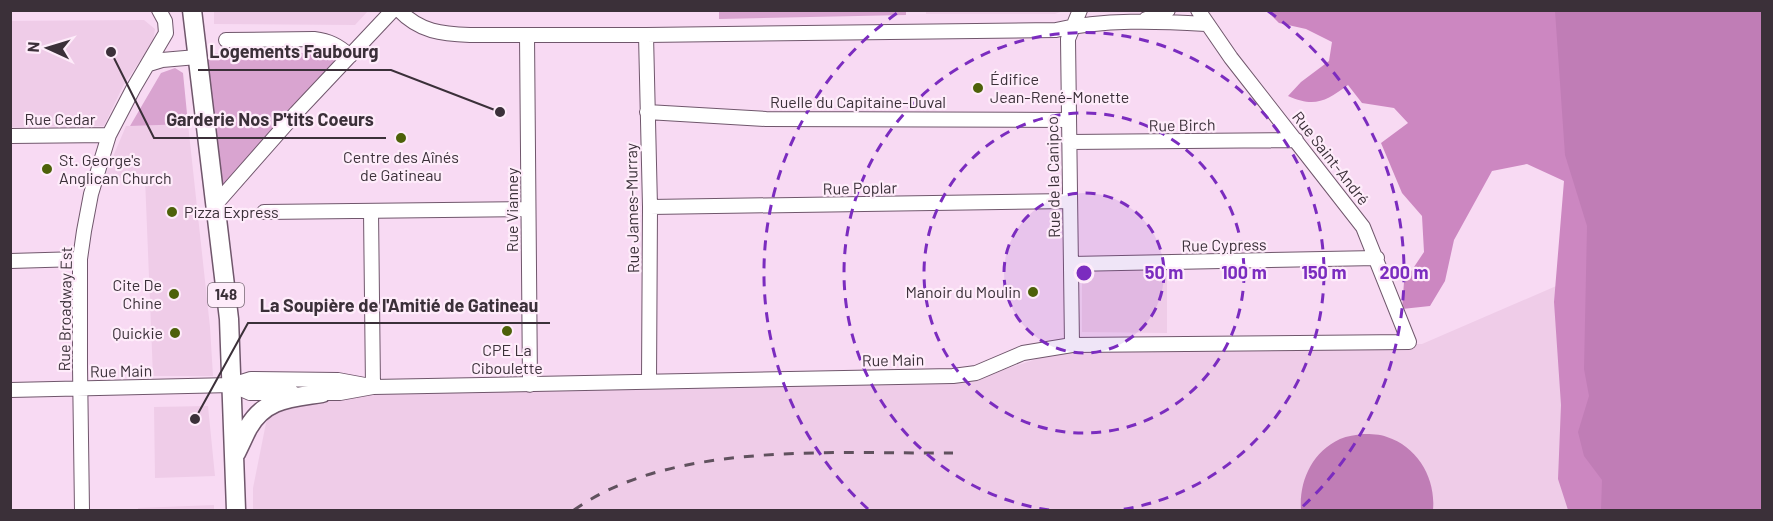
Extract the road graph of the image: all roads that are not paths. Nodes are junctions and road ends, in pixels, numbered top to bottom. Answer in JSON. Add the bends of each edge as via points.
{"nodes":[{"id":1,"x":159,"y":10,"type":"edge"},
{"id":2,"x":192,"y":10,"type":"edge"},
{"id":3,"x":393,"y":10,"type":"edge"},
{"id":4,"x":399,"y":10,"type":"edge"},
{"id":5,"x":1080,"y":10,"type":"edge"},
{"id":6,"x":1168,"y":10,"type":"edge"},
{"id":7,"x":1198,"y":10,"type":"edge"},
{"id":8,"x":1132,"y":23,"type":"junction"},
{"id":9,"x":1206,"y":24,"type":"junction"},
{"id":10,"x":1072,"y":26,"type":"junction"},
{"id":11,"x":646,"y":35,"type":"junction"},
{"id":12,"x":527,"y":36,"type":"junction"},
{"id":13,"x":226,"y":40,"type":"dead end"},
{"id":14,"x":350,"y":56,"type":"junction"},
{"id":15,"x":197,"y":57,"type":"junction"},
{"id":16,"x":149,"y":63,"type":"junction"},
{"id":17,"x":647,"y":112,"type":"junction"},
{"id":18,"x":1069,"y":120,"type":"junction"},
{"id":19,"x":109,"y":135,"type":"junction"},
{"id":20,"x":10,"y":136,"type":"edge"},
{"id":21,"x":1296,"y":140,"type":"junction"},
{"id":22,"x":1069,"y":142,"type":"junction"},
{"id":23,"x":1070,"y":201,"type":"junction"},
{"id":24,"x":215,"y":206,"type":"junction"},
{"id":25,"x":650,"y":207,"type":"junction"},
{"id":26,"x":528,"y":209,"type":"junction"},
{"id":27,"x":371,"y":211,"type":"junction"},
{"id":28,"x":264,"y":212,"type":"dead end"},
{"id":29,"x":1377,"y":258,"type":"junction"},
{"id":30,"x":80,"y":260,"type":"junction"},
{"id":31,"x":10,"y":261,"type":"edge"},
{"id":32,"x":1071,"y":264,"type":"junction"},
{"id":33,"x":1409,"y":342,"type":"joint"},
{"id":34,"x":1072,"y":345,"type":"junction"},
{"id":35,"x":649,"y":381,"type":"junction"},
{"id":36,"x":232,"y":385,"type":"junction"},
{"id":37,"x":530,"y":385,"type":"junction"},
{"id":38,"x":373,"y":387,"type":"junction"},
{"id":39,"x":81,"y":388,"type":"junction"},
{"id":40,"x":10,"y":390,"type":"edge"},
{"id":41,"x":321,"y":393,"type":"junction"},
{"id":42,"x":235,"y":455,"type":"junction"},
{"id":43,"x":82,"y":510,"type":"edge"},
{"id":44,"x":236,"y":510,"type":"edge"}],
"edges":[{"from":1,"to":16,"type":"street","name":"Rue Broadway Est","via":[[166,33]]},
{"from":2,"to":15,"type":"main road","number":"148"},
{"from":3,"to":14,"type":"street"},
{"from":4,"to":12,"type":"street","via":[[418,26],[443,34]]},
{"from":5,"to":10,"type":"street","name":"Rue de la Canipco"},
{"from":6,"to":8,"type":"street"},
{"from":7,"to":9,"type":"street","name":"Rue Saint-André"},
{"from":8,"to":9,"type":"street"},
{"from":8,"to":10,"type":"street"},
{"from":9,"to":21,"type":"street","name":"Rue Saint-André"},
{"from":10,"to":11,"type":"street","via":[[1056,30]]},
{"from":10,"to":18,"type":"street","name":"Rue de la Canipco","via":[[1068,39]]},
{"from":11,"to":12,"type":"street"},
{"from":11,"to":17,"type":"street","name":"Rue James-Murray"},
{"from":12,"to":26,"type":"street","name":"Rue Vianney"},
{"from":13,"to":14,"type":"street","via":[[327,40]]},
{"from":14,"to":24,"type":"street"},
{"from":15,"to":16,"type":"street"},
{"from":15,"to":24,"type":"main road","number":"148"},
{"from":16,"to":19,"type":"street","name":"Rue Broadway Est"},
{"from":17,"to":18,"type":"street","name":"Ruelle du Capitaine-Duval","via":[[766,119]]},
{"from":17,"to":25,"type":"street","name":"Rue James-Murray"},
{"from":18,"to":22,"type":"street","name":"Rue de la Canipco"},
{"from":19,"to":20,"type":"street","name":"Rue Cedar"},
{"from":19,"to":30,"type":"street","name":"Rue Broadway Est","via":[[91,194]]},
{"from":21,"to":22,"type":"street","name":"Rue Birch"},
{"from":21,"to":29,"type":"street","name":"Rue Saint-André","via":[[1363,227]]},
{"from":22,"to":23,"type":"street","name":"Rue de la Canipco"},
{"from":23,"to":25,"type":"street","name":"Rue Poplar"},
{"from":23,"to":32,"type":"street","name":"Rue de la Canipco"},
{"from":24,"to":36,"type":"main road","number":"148","via":[[229,319]]},
{"from":25,"to":35,"type":"street","name":"Rue James-Murray"},
{"from":26,"to":27,"type":"street"},
{"from":26,"to":37,"type":"street","name":"Rue Vianney"},
{"from":27,"to":28,"type":"street"},
{"from":27,"to":38,"type":"street"},
{"from":29,"to":32,"type":"street","name":"Rue Cypress"},
{"from":29,"to":33,"type":"street","name":"Rue Saint-André"},
{"from":30,"to":31,"type":"street"},
{"from":30,"to":39,"type":"street","name":"Rue Broadway Est"},
{"from":32,"to":34,"type":"street","name":"Rue de la Canipco"},
{"from":33,"to":34,"type":"street","name":"Rue Main"},
{"from":34,"to":35,"type":"street","name":"Rue Main","via":[[1023,353],[976,372],[953,376]]},
{"from":35,"to":37,"type":"street","name":"Rue Main"},
{"from":36,"to":38,"type":"street","name":"Rue Main","via":[[251,379],[339,380]]},
{"from":36,"to":39,"type":"street","name":"Rue Main"},
{"from":36,"to":41,"type":"street","name":"Rue Main","via":[[250,393]]},
{"from":36,"to":42,"type":"main road","number":"148"},
{"from":37,"to":38,"type":"street","name":"Rue Main"},
{"from":38,"to":41,"type":"street","name":"Rue Main"},
{"from":39,"to":40,"type":"street","name":"Rue Main"},
{"from":39,"to":43,"type":"street","name":"Rue Broadway Est"},
{"from":41,"to":42,"type":"main road","via":[[263,408]]},
{"from":42,"to":44,"type":"main road","number":"148"}]}
